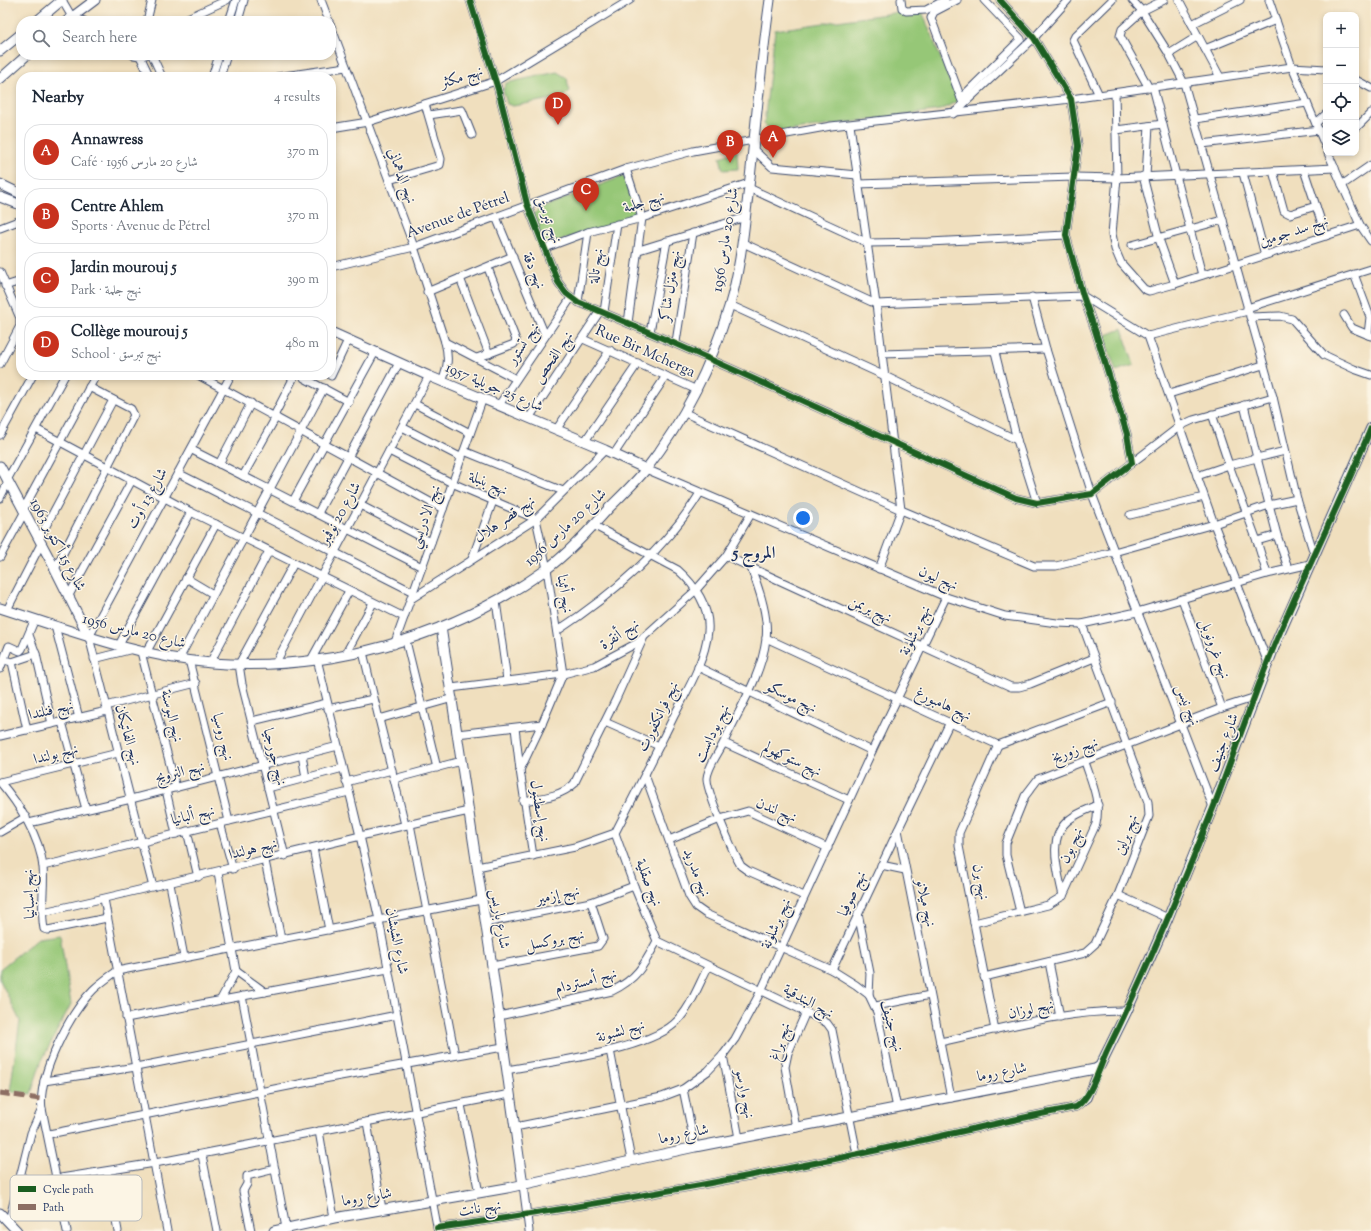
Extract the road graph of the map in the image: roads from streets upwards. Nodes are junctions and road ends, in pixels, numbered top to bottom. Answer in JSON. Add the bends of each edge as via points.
{"nodes":[{"id":1,"x":62,"y":0,"type":"edge"},
{"id":2,"x":95,"y":0,"type":"edge"},
{"id":3,"x":152,"y":0,"type":"edge"},
{"id":4,"x":227,"y":0,"type":"edge"},
{"id":5,"x":236,"y":0,"type":"edge"},
{"id":6,"x":244,"y":0,"type":"edge"},
{"id":7,"x":321,"y":0,"type":"edge"},
{"id":8,"x":470,"y":0,"type":"edge"},
{"id":9,"x":630,"y":0,"type":"edge"},
{"id":10,"x":770,"y":0,"type":"edge"},
{"id":11,"x":901,"y":0,"type":"edge"},
{"id":12,"x":945,"y":0,"type":"edge"},
{"id":13,"x":957,"y":0,"type":"edge"},
{"id":14,"x":984,"y":0,"type":"edge"},
{"id":15,"x":1000,"y":0,"type":"edge"},
{"id":16,"x":1068,"y":0,"type":"edge"},
{"id":17,"x":1112,"y":0,"type":"edge"},
{"id":18,"x":1132,"y":0,"type":"edge"},
{"id":19,"x":1164,"y":0,"type":"edge"},
{"id":20,"x":1179,"y":0,"type":"edge"},
{"id":21,"x":1240,"y":0,"type":"edge"},
{"id":22,"x":1269,"y":0,"type":"edge"},
{"id":23,"x":1142,"y":10,"type":"junction"},
{"id":24,"x":43,"y":16,"type":"edge"},
{"id":25,"x":69,"y":16,"type":"edge"},
{"id":26,"x":74,"y":16,"type":"edge"},
{"id":27,"x":148,"y":16,"type":"edge"},
{"id":28,"x":192,"y":16,"type":"edge"},
{"id":29,"x":231,"y":16,"type":"edge"},
{"id":30,"x":239,"y":16,"type":"edge"},
{"id":31,"x":327,"y":16,"type":"edge"},
{"id":32,"x":1276,"y":20,"type":"junction"},
{"id":33,"x":1192,"y":24,"type":"junction"},
{"id":34,"x":1198,"y":36,"type":"junction"},
{"id":35,"x":16,"y":38,"type":"edge"},
{"id":36,"x":1034,"y":38,"type":"junction"},
{"id":37,"x":336,"y":39,"type":"edge"},
{"id":38,"x":1205,"y":49,"type":"junction"},
{"id":39,"x":0,"y":51,"type":"edge"},
{"id":40,"x":1169,"y":54,"type":"junction"},
{"id":41,"x":21,"y":60,"type":"edge"},
{"id":42,"x":142,"y":60,"type":"edge"},
{"id":43,"x":154,"y":60,"type":"edge"},
{"id":44,"x":217,"y":60,"type":"edge"},
{"id":45,"x":225,"y":60,"type":"edge"},
{"id":46,"x":346,"y":66,"type":"junction"},
{"id":47,"x":1292,"y":67,"type":"junction"},
{"id":48,"x":1323,"y":69,"type":"edge"},
{"id":49,"x":148,"y":72,"type":"edge"},
{"id":50,"x":160,"y":72,"type":"edge"},
{"id":51,"x":214,"y":72,"type":"edge"},
{"id":52,"x":222,"y":72,"type":"edge"},
{"id":53,"x":308,"y":72,"type":"edge"},
{"id":54,"x":1220,"y":77,"type":"junction"},
{"id":55,"x":0,"y":79,"type":"edge"},
{"id":56,"x":496,"y":81,"type":"junction"},
{"id":57,"x":1184,"y":83,"type":"junction"},
{"id":58,"x":1359,"y":83,"type":"edge"},
{"id":59,"x":1151,"y":88,"type":"junction"},
{"id":60,"x":1371,"y":88,"type":"edge"},
{"id":61,"x":1115,"y":93,"type":"junction"},
{"id":62,"x":1099,"y":95,"type":"junction"},
{"id":63,"x":1071,"y":99,"type":"junction"},
{"id":64,"x":962,"y":101,"type":"junction"},
{"id":65,"x":1306,"y":103,"type":"junction"},
{"id":66,"x":425,"y":104,"type":"junction"},
{"id":67,"x":1371,"y":113,"type":"edge"},
{"id":68,"x":953,"y":114,"type":"junction"},
{"id":69,"x":429,"y":115,"type":"junction"},
{"id":70,"x":1323,"y":118,"type":"edge"},
{"id":71,"x":1195,"y":119,"type":"junction"},
{"id":72,"x":368,"y":122,"type":"junction"},
{"id":73,"x":1163,"y":124,"type":"junction"},
{"id":74,"x":850,"y":125,"type":"junction"},
{"id":75,"x":1359,"y":125,"type":"edge"},
{"id":76,"x":1149,"y":126,"type":"junction"},
{"id":77,"x":336,"y":127,"type":"edge"},
{"id":78,"x":1317,"y":127,"type":"junction"},
{"id":79,"x":1116,"y":130,"type":"junction"},
{"id":80,"x":472,"y":135,"type":"dead end"},
{"id":81,"x":1323,"y":141,"type":"edge"},
{"id":82,"x":1202,"y":144,"type":"junction"},
{"id":83,"x":754,"y":145,"type":"junction"},
{"id":84,"x":1330,"y":156,"type":"edge"},
{"id":85,"x":1371,"y":164,"type":"edge"},
{"id":86,"x":1335,"y":168,"type":"junction"},
{"id":87,"x":626,"y":169,"type":"junction"},
{"id":88,"x":1304,"y":170,"type":"junction"},
{"id":89,"x":1273,"y":171,"type":"junction"},
{"id":90,"x":1243,"y":172,"type":"junction"},
{"id":91,"x":1210,"y":174,"type":"junction"},
{"id":92,"x":857,"y":175,"type":"junction"},
{"id":93,"x":1176,"y":175,"type":"junction"},
{"id":94,"x":1145,"y":176,"type":"junction"},
{"id":95,"x":1074,"y":177,"type":"junction"},
{"id":96,"x":1117,"y":178,"type":"junction"},
{"id":97,"x":389,"y":180,"type":"junction"},
{"id":98,"x":0,"y":184,"type":"edge"},
{"id":99,"x":858,"y":184,"type":"junction"},
{"id":100,"x":1342,"y":185,"type":"junction"},
{"id":101,"x":749,"y":186,"type":"junction"},
{"id":102,"x":16,"y":192,"type":"edge"},
{"id":103,"x":0,"y":197,"type":"edge"},
{"id":104,"x":16,"y":204,"type":"edge"},
{"id":105,"x":527,"y":204,"type":"junction"},
{"id":106,"x":1316,"y":206,"type":"junction"},
{"id":107,"x":496,"y":217,"type":"junction"},
{"id":108,"x":746,"y":217,"type":"junction"},
{"id":109,"x":642,"y":218,"type":"junction"},
{"id":110,"x":1223,"y":220,"type":"junction"},
{"id":111,"x":16,"y":222,"type":"edge"},
{"id":112,"x":617,"y":224,"type":"junction"},
{"id":113,"x":1360,"y":225,"type":"junction"},
{"id":114,"x":0,"y":228,"type":"edge"},
{"id":115,"x":1191,"y":230,"type":"junction"},
{"id":116,"x":588,"y":232,"type":"junction"},
{"id":117,"x":693,"y":233,"type":"junction"},
{"id":118,"x":1066,"y":235,"type":"junction"},
{"id":119,"x":1326,"y":236,"type":"junction"},
{"id":120,"x":1160,"y":239,"type":"junction"},
{"id":121,"x":1371,"y":240,"type":"edge"},
{"id":122,"x":666,"y":241,"type":"junction"},
{"id":123,"x":743,"y":243,"type":"junction"},
{"id":124,"x":868,"y":243,"type":"junction"},
{"id":125,"x":1132,"y":245,"type":"dead end"},
{"id":126,"x":414,"y":247,"type":"junction"},
{"id":127,"x":545,"y":248,"type":"junction"},
{"id":128,"x":639,"y":250,"type":"junction"},
{"id":129,"x":1265,"y":255,"type":"junction"},
{"id":130,"x":513,"y":256,"type":"junction"},
{"id":131,"x":1235,"y":265,"type":"junction"},
{"id":132,"x":336,"y":266,"type":"edge"},
{"id":133,"x":488,"y":268,"type":"junction"},
{"id":134,"x":1371,"y":269,"type":"edge"},
{"id":135,"x":0,"y":272,"type":"edge"},
{"id":136,"x":1354,"y":274,"type":"junction"},
{"id":137,"x":1202,"y":275,"type":"junction"},
{"id":138,"x":460,"y":278,"type":"junction"},
{"id":139,"x":16,"y":282,"type":"edge"},
{"id":140,"x":3,"y":284,"type":"edge"},
{"id":141,"x":1174,"y":284,"type":"junction"},
{"id":142,"x":427,"y":292,"type":"junction"},
{"id":143,"x":1083,"y":296,"type":"junction"},
{"id":144,"x":1032,"y":297,"type":"junction"},
{"id":145,"x":571,"y":298,"type":"junction"},
{"id":146,"x":578,"y":302,"type":"junction"},
{"id":147,"x":876,"y":304,"type":"junction"},
{"id":148,"x":730,"y":305,"type":"junction"},
{"id":149,"x":16,"y":310,"type":"edge"},
{"id":150,"x":602,"y":312,"type":"junction"},
{"id":151,"x":1248,"y":312,"type":"junction"},
{"id":152,"x":1344,"y":315,"type":"dead end"},
{"id":153,"x":628,"y":323,"type":"junction"},
{"id":154,"x":650,"y":332,"type":"junction"},
{"id":155,"x":16,"y":334,"type":"edge"},
{"id":156,"x":336,"y":334,"type":"edge"},
{"id":157,"x":545,"y":336,"type":"junction"},
{"id":158,"x":1148,"y":336,"type":"junction"},
{"id":159,"x":1370,"y":336,"type":"edge"},
{"id":160,"x":583,"y":339,"type":"junction"},
{"id":161,"x":348,"y":340,"type":"junction"},
{"id":162,"x":444,"y":342,"type":"junction"},
{"id":163,"x":676,"y":342,"type":"junction"},
{"id":164,"x":1046,"y":349,"type":"junction"},
{"id":165,"x":610,"y":350,"type":"junction"},
{"id":166,"x":375,"y":352,"type":"junction"},
{"id":167,"x":995,"y":352,"type":"junction"},
{"id":168,"x":489,"y":354,"type":"junction"},
{"id":169,"x":882,"y":354,"type":"junction"},
{"id":170,"x":478,"y":358,"type":"junction"},
{"id":171,"x":711,"y":359,"type":"junction"},
{"id":172,"x":399,"y":363,"type":"junction"},
{"id":173,"x":638,"y":363,"type":"junction"},
{"id":174,"x":0,"y":364,"type":"edge"},
{"id":175,"x":336,"y":365,"type":"edge"},
{"id":176,"x":1263,"y":365,"type":"junction"},
{"id":177,"x":1371,"y":375,"type":"edge"},
{"id":178,"x":429,"y":376,"type":"junction"},
{"id":179,"x":666,"y":376,"type":"junction"},
{"id":180,"x":885,"y":376,"type":"junction"},
{"id":181,"x":516,"y":379,"type":"junction"},
{"id":182,"x":30,"y":380,"type":"edge"},
{"id":183,"x":62,"y":380,"type":"edge"},
{"id":184,"x":93,"y":380,"type":"edge"},
{"id":185,"x":208,"y":380,"type":"edge"},
{"id":186,"x":229,"y":380,"type":"edge"},
{"id":187,"x":293,"y":380,"type":"edge"},
{"id":188,"x":308,"y":380,"type":"edge"},
{"id":189,"x":442,"y":382,"type":"junction"},
{"id":190,"x":89,"y":388,"type":"junction"},
{"id":191,"x":225,"y":388,"type":"junction"},
{"id":192,"x":324,"y":388,"type":"junction"},
{"id":193,"x":697,"y":390,"type":"junction"},
{"id":194,"x":1169,"y":394,"type":"junction"},
{"id":195,"x":1273,"y":397,"type":"junction"},
{"id":196,"x":483,"y":398,"type":"junction"},
{"id":197,"x":113,"y":400,"type":"junction"},
{"id":198,"x":348,"y":402,"type":"junction"},
{"id":199,"x":251,"y":403,"type":"junction"},
{"id":200,"x":415,"y":404,"type":"junction"},
{"id":201,"x":499,"y":405,"type":"junction"},
{"id":202,"x":1244,"y":405,"type":"junction"},
{"id":203,"x":685,"y":413,"type":"junction"},
{"id":204,"x":1212,"y":414,"type":"junction"},
{"id":205,"x":275,"y":416,"type":"junction"},
{"id":206,"x":529,"y":418,"type":"junction"},
{"id":207,"x":1180,"y":426,"type":"junction"},
{"id":208,"x":402,"y":427,"type":"junction"},
{"id":209,"x":1371,"y":428,"type":"edge"},
{"id":210,"x":36,"y":430,"type":"junction"},
{"id":211,"x":556,"y":430,"type":"junction"},
{"id":212,"x":301,"y":431,"type":"junction"},
{"id":213,"x":470,"y":433,"type":"junction"},
{"id":214,"x":0,"y":435,"type":"edge"},
{"id":215,"x":1017,"y":440,"type":"junction"},
{"id":216,"x":585,"y":441,"type":"junction"},
{"id":217,"x":59,"y":442,"type":"junction"},
{"id":218,"x":893,"y":443,"type":"junction"},
{"id":219,"x":325,"y":444,"type":"junction"},
{"id":220,"x":192,"y":450,"type":"junction"},
{"id":221,"x":464,"y":450,"type":"junction"},
{"id":222,"x":389,"y":451,"type":"junction"},
{"id":223,"x":1285,"y":451,"type":"junction"},
{"id":224,"x":609,"y":452,"type":"junction"},
{"id":225,"x":84,"y":456,"type":"junction"},
{"id":226,"x":349,"y":458,"type":"junction"},
{"id":227,"x":462,"y":458,"type":"junction"},
{"id":228,"x":1257,"y":458,"type":"junction"},
{"id":229,"x":1132,"y":463,"type":"junction"},
{"id":230,"x":219,"y":464,"type":"junction"},
{"id":231,"x":1229,"y":465,"type":"junction"},
{"id":232,"x":0,"y":466,"type":"edge"},
{"id":233,"x":108,"y":468,"type":"junction"},
{"id":234,"x":646,"y":469,"type":"junction"},
{"id":235,"x":178,"y":474,"type":"junction"},
{"id":236,"x":377,"y":474,"type":"junction"},
{"id":237,"x":243,"y":476,"type":"junction"},
{"id":238,"x":1197,"y":476,"type":"junction"},
{"id":239,"x":132,"y":480,"type":"junction"},
{"id":240,"x":8,"y":481,"type":"junction"},
{"id":241,"x":452,"y":483,"type":"junction"},
{"id":242,"x":270,"y":489,"type":"junction"},
{"id":243,"x":563,"y":491,"type":"junction"},
{"id":244,"x":700,"y":493,"type":"junction"},
{"id":245,"x":1092,"y":494,"type":"junction"},
{"id":246,"x":164,"y":496,"type":"junction"},
{"id":247,"x":1204,"y":497,"type":"junction"},
{"id":248,"x":0,"y":498,"type":"edge"},
{"id":249,"x":1297,"y":499,"type":"junction"},
{"id":250,"x":293,"y":501,"type":"junction"},
{"id":251,"x":493,"y":501,"type":"junction"},
{"id":252,"x":1037,"y":503,"type":"junction"},
{"id":253,"x":360,"y":505,"type":"junction"},
{"id":254,"x":1269,"y":505,"type":"junction"},
{"id":255,"x":443,"y":509,"type":"junction"},
{"id":256,"x":901,"y":510,"type":"junction"},
{"id":257,"x":23,"y":511,"type":"junction"},
{"id":258,"x":1247,"y":511,"type":"junction"},
{"id":259,"x":191,"y":512,"type":"junction"},
{"id":260,"x":257,"y":512,"type":"junction"},
{"id":261,"x":318,"y":513,"type":"junction"},
{"id":262,"x":751,"y":514,"type":"junction"},
{"id":263,"x":1130,"y":515,"type":"dead end"},
{"id":264,"x":536,"y":519,"type":"junction"},
{"id":265,"x":216,"y":524,"type":"junction"},
{"id":266,"x":1214,"y":524,"type":"junction"},
{"id":267,"x":594,"y":525,"type":"junction"},
{"id":268,"x":348,"y":528,"type":"junction"},
{"id":269,"x":1277,"y":535,"type":"junction"},
{"id":270,"x":243,"y":538,"type":"junction"},
{"id":271,"x":1257,"y":541,"type":"junction"},
{"id":272,"x":40,"y":542,"type":"junction"},
{"id":273,"x":431,"y":542,"type":"junction"},
{"id":274,"x":269,"y":551,"type":"junction"},
{"id":275,"x":335,"y":552,"type":"junction"},
{"id":276,"x":1114,"y":552,"type":"junction"},
{"id":277,"x":1,"y":554,"type":"edge"},
{"id":278,"x":651,"y":554,"type":"junction"},
{"id":279,"x":1314,"y":554,"type":"junction"},
{"id":280,"x":726,"y":556,"type":"junction"},
{"id":281,"x":472,"y":559,"type":"junction"},
{"id":282,"x":294,"y":564,"type":"junction"},
{"id":283,"x":1310,"y":564,"type":"junction"},
{"id":284,"x":422,"y":567,"type":"junction"},
{"id":285,"x":751,"y":568,"type":"junction"},
{"id":286,"x":879,"y":568,"type":"junction"},
{"id":287,"x":1288,"y":568,"type":"junction"},
{"id":288,"x":56,"y":569,"type":"junction"},
{"id":289,"x":547,"y":569,"type":"junction"},
{"id":290,"x":1267,"y":574,"type":"junction"},
{"id":291,"x":769,"y":576,"type":"junction"},
{"id":292,"x":186,"y":578,"type":"junction"},
{"id":293,"x":321,"y":578,"type":"junction"},
{"id":294,"x":1236,"y":584,"type":"junction"},
{"id":295,"x":758,"y":587,"type":"junction"},
{"id":296,"x":696,"y":590,"type":"junction"},
{"id":297,"x":349,"y":591,"type":"junction"},
{"id":298,"x":213,"y":594,"type":"junction"},
{"id":299,"x":412,"y":596,"type":"junction"},
{"id":300,"x":68,"y":597,"type":"junction"},
{"id":301,"x":946,"y":598,"type":"junction"},
{"id":302,"x":1182,"y":599,"type":"junction"},
{"id":303,"x":496,"y":601,"type":"junction"},
{"id":304,"x":373,"y":603,"type":"junction"},
{"id":305,"x":4,"y":609,"type":"edge"},
{"id":306,"x":1137,"y":612,"type":"junction"},
{"id":307,"x":404,"y":618,"type":"junction"},
{"id":308,"x":35,"y":619,"type":"junction"},
{"id":309,"x":1082,"y":624,"type":"junction"},
{"id":310,"x":55,"y":626,"type":"junction"},
{"id":311,"x":441,"y":627,"type":"junction"},
{"id":312,"x":557,"y":631,"type":"junction"},
{"id":313,"x":29,"y":635,"type":"junction"},
{"id":314,"x":89,"y":637,"type":"junction"},
{"id":315,"x":644,"y":637,"type":"junction"},
{"id":316,"x":766,"y":638,"type":"junction"},
{"id":317,"x":406,"y":641,"type":"junction"},
{"id":318,"x":120,"y":645,"type":"junction"},
{"id":319,"x":394,"y":645,"type":"junction"},
{"id":320,"x":922,"y":648,"type":"junction"},
{"id":321,"x":140,"y":651,"type":"junction"},
{"id":322,"x":363,"y":652,"type":"junction"},
{"id":323,"x":36,"y":654,"type":"junction"},
{"id":324,"x":345,"y":655,"type":"junction"},
{"id":325,"x":1094,"y":658,"type":"junction"},
{"id":326,"x":179,"y":659,"type":"junction"},
{"id":327,"x":4,"y":660,"type":"junction"},
{"id":328,"x":94,"y":660,"type":"junction"},
{"id":329,"x":190,"y":660,"type":"junction"},
{"id":330,"x":314,"y":660,"type":"junction"},
{"id":331,"x":12,"y":662,"type":"junction"},
{"id":332,"x":210,"y":663,"type":"junction"},
{"id":333,"x":1268,"y":663,"type":"junction"},
{"id":334,"x":239,"y":664,"type":"junction"},
{"id":335,"x":275,"y":664,"type":"junction"},
{"id":336,"x":698,"y":667,"type":"junction"},
{"id":337,"x":0,"y":669,"type":"edge"},
{"id":338,"x":563,"y":674,"type":"junction"},
{"id":339,"x":507,"y":680,"type":"junction"},
{"id":340,"x":196,"y":684,"type":"junction"},
{"id":341,"x":451,"y":688,"type":"junction"},
{"id":342,"x":749,"y":692,"type":"junction"},
{"id":343,"x":153,"y":694,"type":"junction"},
{"id":344,"x":1256,"y":697,"type":"junction"},
{"id":345,"x":453,"y":698,"type":"junction"},
{"id":346,"x":898,"y":698,"type":"junction"},
{"id":347,"x":373,"y":699,"type":"junction"},
{"id":348,"x":1112,"y":702,"type":"junction"},
{"id":349,"x":328,"y":706,"type":"junction"},
{"id":350,"x":422,"y":707,"type":"junction"},
{"id":351,"x":1222,"y":708,"type":"junction"},
{"id":352,"x":107,"y":709,"type":"junction"},
{"id":353,"x":79,"y":718,"type":"junction"},
{"id":354,"x":379,"y":719,"type":"junction"},
{"id":355,"x":252,"y":721,"type":"junction"},
{"id":356,"x":62,"y":722,"type":"junction"},
{"id":357,"x":605,"y":722,"type":"junction"},
{"id":358,"x":950,"y":722,"type":"junction"},
{"id":359,"x":52,"y":724,"type":"junction"},
{"id":360,"x":542,"y":724,"type":"junction"},
{"id":361,"x":1182,"y":725,"type":"junction"},
{"id":362,"x":515,"y":728,"type":"junction"},
{"id":363,"x":27,"y":730,"type":"junction"},
{"id":364,"x":457,"y":734,"type":"junction"},
{"id":365,"x":0,"y":736,"type":"edge"},
{"id":366,"x":724,"y":743,"type":"junction"},
{"id":367,"x":998,"y":745,"type":"junction"},
{"id":368,"x":1128,"y":745,"type":"junction"},
{"id":369,"x":338,"y":746,"type":"junction"},
{"id":370,"x":659,"y":746,"type":"junction"},
{"id":371,"x":872,"y":751,"type":"junction"},
{"id":372,"x":118,"y":753,"type":"junction"},
{"id":373,"x":302,"y":756,"type":"junction"},
{"id":374,"x":461,"y":761,"type":"junction"},
{"id":375,"x":1085,"y":762,"type":"junction"},
{"id":376,"x":73,"y":764,"type":"junction"},
{"id":377,"x":262,"y":765,"type":"junction"},
{"id":378,"x":343,"y":768,"type":"junction"},
{"id":379,"x":437,"y":768,"type":"junction"},
{"id":380,"x":392,"y":770,"type":"junction"},
{"id":381,"x":520,"y":770,"type":"junction"},
{"id":382,"x":645,"y":775,"type":"junction"},
{"id":383,"x":219,"y":777,"type":"junction"},
{"id":384,"x":306,"y":778,"type":"junction"},
{"id":385,"x":394,"y":779,"type":"junction"},
{"id":386,"x":0,"y":782,"type":"edge"},
{"id":387,"x":346,"y":782,"type":"junction"},
{"id":388,"x":176,"y":788,"type":"junction"},
{"id":389,"x":268,"y":788,"type":"junction"},
{"id":390,"x":166,"y":790,"type":"junction"},
{"id":391,"x":349,"y":792,"type":"junction"},
{"id":392,"x":131,"y":799,"type":"junction"},
{"id":393,"x":849,"y":800,"type":"junction"},
{"id":394,"x":523,"y":801,"type":"junction"},
{"id":395,"x":1098,"y":805,"type":"junction"},
{"id":396,"x":1213,"y":807,"type":"junction"},
{"id":397,"x":86,"y":809,"type":"junction"},
{"id":398,"x":273,"y":810,"type":"junction"},
{"id":399,"x":469,"y":811,"type":"junction"},
{"id":400,"x":720,"y":819,"type":"junction"},
{"id":401,"x":27,"y":820,"type":"junction"},
{"id":402,"x":229,"y":821,"type":"junction"},
{"id":403,"x":220,"y":823,"type":"junction"},
{"id":404,"x":407,"y":825,"type":"junction"},
{"id":405,"x":898,"y":830,"type":"junction"},
{"id":406,"x":186,"y":831,"type":"junction"},
{"id":407,"x":0,"y":832,"type":"edge"},
{"id":408,"x":615,"y":833,"type":"junction"},
{"id":409,"x":176,"y":834,"type":"junction"},
{"id":410,"x":360,"y":836,"type":"junction"},
{"id":411,"x":669,"y":840,"type":"junction"},
{"id":412,"x":142,"y":841,"type":"junction"},
{"id":413,"x":313,"y":848,"type":"junction"},
{"id":414,"x":828,"y":848,"type":"junction"},
{"id":415,"x":284,"y":856,"type":"junction"},
{"id":416,"x":533,"y":856,"type":"junction"},
{"id":417,"x":265,"y":861,"type":"junction"},
{"id":418,"x":881,"y":865,"type":"junction"},
{"id":419,"x":43,"y":866,"type":"junction"},
{"id":420,"x":477,"y":867,"type":"junction"},
{"id":421,"x":232,"y":869,"type":"junction"},
{"id":422,"x":905,"y":870,"type":"junction"},
{"id":423,"x":218,"y":872,"type":"junction"},
{"id":424,"x":198,"y":877,"type":"junction"},
{"id":425,"x":170,"y":884,"type":"junction"},
{"id":426,"x":634,"y":886,"type":"junction"},
{"id":427,"x":152,"y":887,"type":"junction"},
{"id":428,"x":1118,"y":895,"type":"junction"},
{"id":429,"x":804,"y":896,"type":"junction"},
{"id":430,"x":1063,"y":896,"type":"junction"},
{"id":431,"x":104,"y":899,"type":"junction"},
{"id":432,"x":481,"y":900,"type":"junction"},
{"id":433,"x":591,"y":902,"type":"junction"},
{"id":434,"x":428,"y":911,"type":"junction"},
{"id":435,"x":43,"y":912,"type":"junction"},
{"id":436,"x":1020,"y":912,"type":"junction"},
{"id":437,"x":858,"y":913,"type":"junction"},
{"id":438,"x":107,"y":918,"type":"junction"},
{"id":439,"x":1168,"y":918,"type":"junction"},
{"id":440,"x":379,"y":920,"type":"junction"},
{"id":441,"x":485,"y":923,"type":"junction"},
{"id":442,"x":974,"y":923,"type":"junction"},
{"id":443,"x":329,"y":930,"type":"junction"},
{"id":444,"x":281,"y":939,"type":"junction"},
{"id":445,"x":658,"y":941,"type":"junction"},
{"id":446,"x":781,"y":947,"type":"junction"},
{"id":447,"x":232,"y":948,"type":"junction"},
{"id":448,"x":184,"y":957,"type":"junction"},
{"id":449,"x":1049,"y":962,"type":"junction"},
{"id":450,"x":492,"y":966,"type":"junction"},
{"id":451,"x":708,"y":967,"type":"junction"},
{"id":452,"x":388,"y":969,"type":"junction"},
{"id":453,"x":832,"y":970,"type":"junction"},
{"id":454,"x":117,"y":971,"type":"junction"},
{"id":455,"x":236,"y":971,"type":"junction"},
{"id":456,"x":984,"y":977,"type":"junction"},
{"id":457,"x":761,"y":991,"type":"junction"},
{"id":458,"x":264,"y":992,"type":"junction"},
{"id":459,"x":869,"y":995,"type":"junction"},
{"id":460,"x":930,"y":995,"type":"junction"},
{"id":461,"x":242,"y":996,"type":"junction"},
{"id":462,"x":221,"y":999,"type":"junction"},
{"id":463,"x":876,"y":1006,"type":"junction"},
{"id":464,"x":1127,"y":1010,"type":"junction"},
{"id":465,"x":806,"y":1012,"type":"junction"},
{"id":466,"x":397,"y":1015,"type":"junction"},
{"id":467,"x":499,"y":1016,"type":"junction"},
{"id":468,"x":1060,"y":1017,"type":"junction"},
{"id":469,"x":126,"y":1018,"type":"junction"},
{"id":470,"x":996,"y":1030,"type":"junction"},
{"id":471,"x":940,"y":1042,"type":"junction"},
{"id":472,"x":251,"y":1045,"type":"junction"},
{"id":473,"x":503,"y":1047,"type":"junction"},
{"id":474,"x":610,"y":1050,"type":"junction"},
{"id":475,"x":455,"y":1055,"type":"junction"},
{"id":476,"x":723,"y":1056,"type":"junction"},
{"id":477,"x":407,"y":1064,"type":"junction"},
{"id":478,"x":136,"y":1066,"type":"junction"},
{"id":479,"x":1100,"y":1066,"type":"junction"},
{"id":480,"x":507,"y":1070,"type":"junction"},
{"id":481,"x":44,"y":1082,"type":"junction"},
{"id":482,"x":683,"y":1090,"type":"junction"},
{"id":483,"x":260,"y":1092,"type":"junction"},
{"id":484,"x":510,"y":1094,"type":"junction"},
{"id":485,"x":951,"y":1098,"type":"junction"},
{"id":486,"x":462,"y":1105,"type":"junction"},
{"id":487,"x":619,"y":1107,"type":"junction"},
{"id":488,"x":897,"y":1108,"type":"junction"},
{"id":489,"x":42,"y":1109,"type":"junction"},
{"id":490,"x":417,"y":1112,"type":"junction"},
{"id":491,"x":146,"y":1114,"type":"junction"},
{"id":492,"x":850,"y":1118,"type":"junction"},
{"id":493,"x":367,"y":1122,"type":"junction"},
{"id":494,"x":515,"y":1127,"type":"junction"},
{"id":495,"x":796,"y":1128,"type":"junction"},
{"id":496,"x":319,"y":1131,"type":"junction"},
{"id":497,"x":49,"y":1134,"type":"junction"},
{"id":498,"x":739,"y":1138,"type":"junction"},
{"id":499,"x":269,"y":1142,"type":"junction"},
{"id":500,"x":695,"y":1147,"type":"junction"},
{"id":501,"x":857,"y":1154,"type":"junction"},
{"id":502,"x":202,"y":1155,"type":"junction"},
{"id":503,"x":631,"y":1160,"type":"junction"},
{"id":504,"x":155,"y":1163,"type":"junction"},
{"id":505,"x":275,"y":1169,"type":"junction"},
{"id":506,"x":107,"y":1172,"type":"junction"},
{"id":507,"x":20,"y":1175,"type":"edge"},
{"id":508,"x":56,"y":1175,"type":"edge"},
{"id":509,"x":88,"y":1175,"type":"edge"},
{"id":510,"x":108,"y":1175,"type":"edge"},
{"id":511,"x":523,"y":1185,"type":"junction"},
{"id":512,"x":479,"y":1193,"type":"junction"},
{"id":513,"x":432,"y":1201,"type":"junction"},
{"id":514,"x":382,"y":1209,"type":"junction"},
{"id":515,"x":0,"y":1213,"type":"edge"},
{"id":516,"x":10,"y":1213,"type":"edge"},
{"id":517,"x":527,"y":1215,"type":"junction"},
{"id":518,"x":334,"y":1218,"type":"junction"},
{"id":519,"x":8,"y":1221,"type":"junction"},
{"id":520,"x":65,"y":1221,"type":"edge"},
{"id":521,"x":116,"y":1221,"type":"edge"},
{"id":522,"x":286,"y":1228,"type":"junction"},
{"id":523,"x":437,"y":1229,"type":"edge"},
{"id":524,"x":17,"y":1231,"type":"edge"},
{"id":525,"x":67,"y":1231,"type":"edge"},
{"id":526,"x":118,"y":1231,"type":"edge"},
{"id":527,"x":167,"y":1231,"type":"edge"},
{"id":528,"x":217,"y":1231,"type":"edge"},
{"id":529,"x":251,"y":1231,"type":"edge"},
{"id":530,"x":274,"y":1231,"type":"edge"},
{"id":531,"x":529,"y":1231,"type":"edge"}],
"edges":[{"from":1,"to":24,"type":"street"},
{"from":1,"to":25,"type":"street"},
{"from":2,"to":26,"type":"street"},
{"from":3,"to":27,"type":"street"},
{"from":4,"to":28,"type":"street"},
{"from":5,"to":29,"type":"street"},
{"from":6,"to":30,"type":"street"},
{"from":7,"to":31,"type":"street"},
{"from":8,"to":56,"type":"street","name":"نهج تبرسق"},
{"from":9,"to":56,"type":"street","name":"نهج مكثر"},
{"from":10,"to":83,"type":"street","name":"شارع 20 مارس 1956","via":[[758,87]]},
{"from":11,"to":12,"type":"street","via":[[904,10],[913,11],[926,10]]},
{"from":13,"to":64,"type":"street","via":[[934,12],[931,18]]},
{"from":14,"to":64,"type":"street","via":[[1021,40]]},
{"from":15,"to":36,"type":"street"},
{"from":16,"to":36,"type":"street"},
{"from":17,"to":62,"type":"street","via":[[1073,40]]},
{"from":18,"to":23,"type":"street"},
{"from":19,"to":23,"type":"street"},
{"from":20,"to":33,"type":"street"},
{"from":21,"to":33,"type":"street"},
{"from":22,"to":32,"type":"street"},
{"from":23,"to":40,"type":"street"},
{"from":23,"to":59,"type":"street","via":[[1122,29],[1120,36]]},
{"from":32,"to":38,"type":"street"},
{"from":32,"to":47,"type":"street"},
{"from":33,"to":34,"type":"street"},
{"from":34,"to":38,"type":"street"},
{"from":34,"to":40,"type":"street"},
{"from":35,"to":39,"type":"street"},
{"from":36,"to":63,"type":"street"},
{"from":36,"to":64,"type":"street"},
{"from":37,"to":46,"type":"street","name":"نهج الدهماني"},
{"from":38,"to":54,"type":"street"},
{"from":40,"to":57,"type":"street"},
{"from":41,"to":55,"type":"street"},
{"from":42,"to":49,"type":"street"},
{"from":43,"to":50,"type":"street"},
{"from":44,"to":51,"type":"street"},
{"from":45,"to":52,"type":"street"},
{"from":46,"to":53,"type":"street"},
{"from":46,"to":72,"type":"street","name":"نهج الدهماني"},
{"from":47,"to":48,"type":"street","name":"Avenue de Pétrel"},
{"from":47,"to":54,"type":"street","name":"Avenue de Pétrel"},
{"from":47,"to":65,"type":"street"},
{"from":54,"to":57,"type":"street","name":"Avenue de Pétrel"},
{"from":56,"to":66,"type":"street","name":"نهج مكثر"},
{"from":56,"to":105,"type":"street","name":"نهج تبرسق"},
{"from":57,"to":59,"type":"street","name":"Avenue de Pétrel"},
{"from":57,"to":71,"type":"street"},
{"from":58,"to":60,"type":"street"},
{"from":59,"to":61,"type":"street","name":"Avenue de Pétrel"},
{"from":59,"to":73,"type":"street"},
{"from":61,"to":62,"type":"street","name":"Avenue de Pétrel"},
{"from":61,"to":79,"type":"street"},
{"from":62,"to":63,"type":"street","name":"Avenue de Pétrel"},
{"from":63,"to":68,"type":"street","name":"Avenue de Pétrel"},
{"from":63,"to":95,"type":"street","via":[[1078,146]]},
{"from":64,"to":68,"type":"street"},
{"from":65,"to":71,"type":"street"},
{"from":65,"to":78,"type":"street"},
{"from":66,"to":69,"type":"street"},
{"from":66,"to":72,"type":"street","name":"نهج مكثر"},
{"from":67,"to":75,"type":"street"},
{"from":68,"to":74,"type":"street","name":"Avenue de Pétrel"},
{"from":69,"to":80,"type":"street","via":[[462,110]]},
{"from":69,"to":97,"type":"street","via":[[442,159],[440,165]]},
{"from":70,"to":78,"type":"street"},
{"from":71,"to":82,"type":"street"},
{"from":72,"to":77,"type":"street","name":"نهج مكثر"},
{"from":72,"to":97,"type":"street","name":"نهج الدهماني"},
{"from":73,"to":76,"type":"street"},
{"from":73,"to":93,"type":"street"},
{"from":74,"to":83,"type":"street","name":"Avenue de Pétrel","via":[[831,126]]},
{"from":74,"to":92,"type":"street"},
{"from":76,"to":79,"type":"street"},
{"from":76,"to":94,"type":"street"},
{"from":78,"to":81,"type":"street"},
{"from":78,"to":82,"type":"street"},
{"from":79,"to":96,"type":"street"},
{"from":82,"to":91,"type":"street"},
{"from":83,"to":87,"type":"street","name":"Avenue de Pétrel","via":[[665,157]]},
{"from":83,"to":92,"type":"street","via":[[772,167]]},
{"from":83,"to":101,"type":"street","name":"شارع 20 مارس 1956"},
{"from":84,"to":86,"type":"street"},
{"from":85,"to":100,"type":"street"},
{"from":86,"to":88,"type":"street"},
{"from":86,"to":100,"type":"street"},
{"from":87,"to":105,"type":"street","name":"Avenue de Pétrel"},
{"from":87,"to":109,"type":"street"},
{"from":88,"to":89,"type":"street"},
{"from":88,"to":106,"type":"street"},
{"from":89,"to":90,"type":"street"},
{"from":89,"to":106,"type":"street","via":[[1286,213]]},
{"from":90,"to":91,"type":"street"},
{"from":90,"to":129,"type":"street"},
{"from":91,"to":93,"type":"street"},
{"from":91,"to":110,"type":"street"},
{"from":92,"to":99,"type":"street"},
{"from":93,"to":94,"type":"street"},
{"from":93,"to":115,"type":"street"},
{"from":94,"to":96,"type":"street"},
{"from":94,"to":120,"type":"street"},
{"from":95,"to":96,"type":"street"},
{"from":95,"to":99,"type":"street"},
{"from":95,"to":118,"type":"street"},
{"from":96,"to":141,"type":"street","name":"نهج سد جومين","via":[[1112,234],[1121,263],[1144,289]]},
{"from":97,"to":126,"type":"street","name":"نهج الدهماني"},
{"from":98,"to":102,"type":"street"},
{"from":99,"to":124,"type":"street"},
{"from":100,"to":113,"type":"street"},
{"from":101,"to":108,"type":"street","name":"شارع 20 مارس 1956"},
{"from":101,"to":109,"type":"street","name":"نهج جلمة"},
{"from":101,"to":124,"type":"street"},
{"from":103,"to":104,"type":"street"},
{"from":105,"to":107,"type":"street","name":"Avenue de Pétrel"},
{"from":105,"to":127,"type":"street","name":"نهج تبرسق"},
{"from":106,"to":119,"type":"street"},
{"from":107,"to":126,"type":"street","name":"Avenue de Pétrel"},
{"from":107,"to":130,"type":"street","name":"نهج دقة"},
{"from":108,"to":117,"type":"street"},
{"from":108,"to":123,"type":"street","name":"شارع 20 مارس 1956"},
{"from":109,"to":112,"type":"street","name":"نهج جلمة"},
{"from":109,"to":128,"type":"street"},
{"from":110,"to":115,"type":"street"},
{"from":110,"to":131,"type":"street"},
{"from":111,"to":114,"type":"street"},
{"from":112,"to":116,"type":"street","name":"نهج جلمة"},
{"from":112,"to":150,"type":"street","name":"نهج تالة"},
{"from":113,"to":119,"type":"street","name":"نهج سد جومين"},
{"from":113,"to":121,"type":"street"},
{"from":115,"to":120,"type":"street"},
{"from":115,"to":137,"type":"street"},
{"from":116,"to":127,"type":"street","name":"نهج جلمة"},
{"from":116,"to":146,"type":"street"},
{"from":117,"to":122,"type":"street"},
{"from":117,"to":163,"type":"street","name":"نهج منزل شاكر"},
{"from":118,"to":124,"type":"street"},
{"from":118,"to":143,"type":"street"},
{"from":119,"to":129,"type":"street","name":"نهج سد جومين"},
{"from":120,"to":125,"type":"street"},
{"from":120,"to":141,"type":"street"},
{"from":122,"to":128,"type":"street"},
{"from":122,"to":154,"type":"street"},
{"from":123,"to":147,"type":"street"},
{"from":123,"to":148,"type":"street","name":"شارع 20 مارس 1956"},
{"from":124,"to":147,"type":"street"},
{"from":126,"to":132,"type":"street","name":"Avenue de Pétrel"},
{"from":126,"to":142,"type":"street","name":"نهج الدهماني"},
{"from":127,"to":145,"type":"street","name":"نهج تبرسق","via":[[558,282]]},
{"from":128,"to":153,"type":"street"},
{"from":129,"to":131,"type":"street","name":"نهج سد جومين"},
{"from":130,"to":133,"type":"street"},
{"from":130,"to":157,"type":"street","name":"نهج دقة"},
{"from":131,"to":137,"type":"street","name":"نهج سد جومين"},
{"from":131,"to":151,"type":"street"},
{"from":133,"to":138,"type":"street"},
{"from":133,"to":168,"type":"street","via":[[515,336],[514,344]]},
{"from":134,"to":136,"type":"street"},
{"from":135,"to":140,"type":"street"},
{"from":136,"to":151,"type":"street"},
{"from":136,"to":159,"type":"street","via":[[1370,317]]},
{"from":137,"to":141,"type":"street","name":"نهج سد جومين"},
{"from":138,"to":142,"type":"street"},
{"from":138,"to":168,"type":"street"},
{"from":139,"to":140,"type":"street"},
{"from":140,"to":149,"type":"street"},
{"from":142,"to":162,"type":"street","name":"نهج الدهماني"},
{"from":143,"to":144,"type":"street"},
{"from":143,"to":158,"type":"street"},
{"from":143,"to":229,"type":"street","via":[[1127,434]]},
{"from":144,"to":147,"type":"street"},
{"from":144,"to":164,"type":"street","name":"نهج نيس"},
{"from":145,"to":146,"type":"street","name":"نهج تبرسق"},
{"from":145,"to":157,"type":"street","name":"نهج تستور"},
{"from":146,"to":150,"type":"street","name":"نهج تبرسق"},
{"from":147,"to":169,"type":"street"},
{"from":148,"to":171,"type":"street","name":"شارع 20 مارس 1956"},
{"from":148,"to":180,"type":"street"},
{"from":150,"to":153,"type":"street","name":"نهج تبرسق"},
{"from":150,"to":160,"type":"street","name":"نهج الفحص"},
{"from":151,"to":158,"type":"street"},
{"from":151,"to":176,"type":"street"},
{"from":151,"to":177,"type":"street","via":[[1292,319],[1324,355]]},
{"from":152,"to":159,"type":"street","via":[[1352,328]]},
{"from":153,"to":154,"type":"street","name":"نهج تبرسق"},
{"from":154,"to":163,"type":"street","name":"نهج تبرسق"},
{"from":155,"to":174,"type":"street"},
{"from":156,"to":161,"type":"street","name":"شارع 25 جويلية 1957"},
{"from":157,"to":181,"type":"street","name":"نهج تستور"},
{"from":158,"to":194,"type":"street"},
{"from":160,"to":165,"type":"street","name":"Rue Bir Mcherga"},
{"from":160,"to":206,"type":"street","name":"نهج الفحص"},
{"from":161,"to":166,"type":"street","name":"شارع 25 جويلية 1957"},
{"from":161,"to":175,"type":"street"},
{"from":162,"to":170,"type":"street"},
{"from":162,"to":189,"type":"street","name":"نهج الدهماني","via":[[448,363]]},
{"from":163,"to":171,"type":"street","name":"نهج تبرسق"},
{"from":164,"to":167,"type":"street"},
{"from":164,"to":245,"type":"street","name":"نهج نيس"},
{"from":165,"to":173,"type":"street","name":"Rue Bir Mcherga"},
{"from":165,"to":211,"type":"street"},
{"from":166,"to":172,"type":"street","name":"شارع 25 جويلية 1957"},
{"from":166,"to":198,"type":"street"},
{"from":167,"to":169,"type":"street"},
{"from":167,"to":215,"type":"street"},
{"from":168,"to":170,"type":"street"},
{"from":169,"to":180,"type":"street"},
{"from":170,"to":181,"type":"street"},
{"from":171,"to":193,"type":"street","name":"شارع 20 مارس 1956"},
{"from":171,"to":218,"type":"street","name":"نهج تبرسق"},
{"from":172,"to":178,"type":"street","name":"شارع 25 جويلية 1957"},
{"from":172,"to":226,"type":"street"},
{"from":173,"to":179,"type":"street","name":"Rue Bir Mcherga"},
{"from":173,"to":216,"type":"street"},
{"from":176,"to":194,"type":"street"},
{"from":176,"to":195,"type":"street"},
{"from":178,"to":189,"type":"street","name":"شارع 25 جويلية 1957"},
{"from":178,"to":200,"type":"street","name":"شارع 20 نوفمبر"},
{"from":179,"to":193,"type":"street","name":"Rue Bir Mcherga"},
{"from":179,"to":224,"type":"street","name":"نهج قصر هلال"},
{"from":180,"to":215,"type":"street"},
{"from":180,"to":218,"type":"street"},
{"from":181,"to":201,"type":"street","name":"نهج تستور"},
{"from":182,"to":214,"type":"street"},
{"from":183,"to":210,"type":"street"},
{"from":184,"to":190,"type":"street"},
{"from":185,"to":191,"type":"street"},
{"from":186,"to":191,"type":"street","name":"شارع 13 أوت"},
{"from":187,"to":205,"type":"street"},
{"from":188,"to":192,"type":"street"},
{"from":189,"to":196,"type":"street","name":"شارع 25 جويلية 1957"},
{"from":190,"to":197,"type":"street"},
{"from":190,"to":217,"type":"street"},
{"from":191,"to":199,"type":"street"},
{"from":191,"to":220,"type":"street","name":"شارع 13 أوت"},
{"from":192,"to":198,"type":"street"},
{"from":192,"to":212,"type":"street"},
{"from":193,"to":203,"type":"street","name":"شارع 20 مارس 1956"},
{"from":194,"to":207,"type":"street"},
{"from":195,"to":202,"type":"street"},
{"from":195,"to":223,"type":"street"},
{"from":196,"to":201,"type":"street","name":"شارع 25 جويلية 1957"},
{"from":196,"to":213,"type":"street","name":"نهج الادريسي"},
{"from":197,"to":225,"type":"street"},
{"from":197,"to":233,"type":"street","via":[[130,409],[134,415]]},
{"from":198,"to":219,"type":"street"},
{"from":199,"to":205,"type":"street"},
{"from":199,"to":230,"type":"street"},
{"from":200,"to":208,"type":"street","name":"شارع 20 نوفمبر"},
{"from":200,"to":213,"type":"street"},
{"from":201,"to":206,"type":"street","name":"شارع 25 جويلية 1957"},
{"from":202,"to":204,"type":"street"},
{"from":202,"to":228,"type":"street"},
{"from":203,"to":234,"type":"street","name":"شارع 20 مارس 1956"},
{"from":203,"to":256,"type":"street"},
{"from":204,"to":207,"type":"street"},
{"from":204,"to":231,"type":"street"},
{"from":205,"to":212,"type":"street"},
{"from":205,"to":237,"type":"street"},
{"from":206,"to":211,"type":"street","name":"شارع 25 جويلية 1957"},
{"from":207,"to":229,"type":"street"},
{"from":207,"to":238,"type":"street"},
{"from":208,"to":222,"type":"street","name":"شارع 20 نوفمبر"},
{"from":208,"to":227,"type":"street"},
{"from":209,"to":279,"type":"street","name":"شارع جنيف"},
{"from":210,"to":217,"type":"street"},
{"from":210,"to":240,"type":"street"},
{"from":211,"to":216,"type":"street","name":"شارع 25 جويلية 1957"},
{"from":212,"to":219,"type":"street"},
{"from":212,"to":242,"type":"street"},
{"from":213,"to":221,"type":"street","name":"نهج الادريسي"},
{"from":215,"to":252,"type":"street"},
{"from":216,"to":224,"type":"street","name":"شارع 25 جويلية 1957"},
{"from":217,"to":225,"type":"street"},
{"from":217,"to":257,"type":"street"},
{"from":218,"to":252,"type":"street","name":"نهج تبرسق","via":[[1016,498]]},
{"from":218,"to":256,"type":"street"},
{"from":219,"to":226,"type":"street"},
{"from":219,"to":250,"type":"street"},
{"from":220,"to":230,"type":"street"},
{"from":220,"to":235,"type":"street","name":"شارع 13 أوت"},
{"from":221,"to":227,"type":"street","name":"نهج الادريسي"},
{"from":221,"to":243,"type":"street"},
{"from":222,"to":236,"type":"street","name":"شارع 20 نوفمبر"},
{"from":222,"to":241,"type":"street","name":"نهج بنبلة"},
{"from":223,"to":228,"type":"street"},
{"from":223,"to":249,"type":"street"},
{"from":224,"to":234,"type":"street","name":"شارع 25 جويلية 1957"},
{"from":224,"to":243,"type":"street","name":"نهج قصر هلال"},
{"from":225,"to":233,"type":"street"},
{"from":225,"to":272,"type":"street"},
{"from":226,"to":236,"type":"street"},
{"from":226,"to":261,"type":"street"},
{"from":227,"to":241,"type":"street","name":"نهج الادريسي"},
{"from":228,"to":231,"type":"street"},
{"from":228,"to":254,"type":"street"},
{"from":229,"to":245,"type":"street"},
{"from":230,"to":237,"type":"street"},
{"from":231,"to":238,"type":"street"},
{"from":231,"to":258,"type":"street"},
{"from":232,"to":240,"type":"street","name":"شارع 15 أكتوبر 1963"},
{"from":233,"to":239,"type":"street"},
{"from":233,"to":288,"type":"street"},
{"from":234,"to":244,"type":"street","name":"نهج ليون"},
{"from":234,"to":267,"type":"street","name":"شارع 20 مارس 1956"},
{"from":235,"to":246,"type":"street","name":"شارع 13 أوت"},
{"from":235,"to":260,"type":"street"},
{"from":236,"to":253,"type":"street","name":"شارع 20 نوفمبر"},
{"from":236,"to":255,"type":"street"},
{"from":237,"to":242,"type":"street"},
{"from":238,"to":247,"type":"street"},
{"from":239,"to":246,"type":"street"},
{"from":239,"to":300,"type":"street"},
{"from":240,"to":248,"type":"street"},
{"from":240,"to":257,"type":"street","name":"شارع 15 أكتوبر 1963"},
{"from":241,"to":251,"type":"street","name":"نهج بنبلة"},
{"from":241,"to":255,"type":"street","name":"نهج الادريسي"},
{"from":242,"to":250,"type":"street"},
{"from":242,"to":260,"type":"street"},
{"from":243,"to":264,"type":"street","name":"نهج قصر هلال"},
{"from":244,"to":262,"type":"street","name":"نهج ليون"},
{"from":244,"to":278,"type":"street"},
{"from":245,"to":252,"type":"street"},
{"from":245,"to":276,"type":"street","name":"نهج نيس"},
{"from":246,"to":259,"type":"street"},
{"from":246,"to":314,"type":"street","name":"شارع 13 أوت"},
{"from":247,"to":263,"type":"street"},
{"from":247,"to":266,"type":"street"},
{"from":249,"to":254,"type":"street"},
{"from":249,"to":279,"type":"street"},
{"from":250,"to":261,"type":"street"},
{"from":251,"to":264,"type":"street","name":"نهج بنبلة"},
{"from":251,"to":281,"type":"street"},
{"from":253,"to":268,"type":"street","name":"شارع 20 نوفمبر"},
{"from":253,"to":273,"type":"street"},
{"from":254,"to":258,"type":"street"},
{"from":254,"to":269,"type":"street"},
{"from":255,"to":273,"type":"street","name":"نهج الادريسي"},
{"from":256,"to":276,"type":"street","via":[[1034,566],[1056,566]]},
{"from":256,"to":286,"type":"street"},
{"from":257,"to":272,"type":"street","name":"شارع 15 أكتوبر 1963"},
{"from":257,"to":277,"type":"street"},
{"from":258,"to":266,"type":"street"},
{"from":258,"to":271,"type":"street"},
{"from":259,"to":265,"type":"street"},
{"from":259,"to":318,"type":"street"},
{"from":260,"to":270,"type":"street"},
{"from":260,"to":275,"type":"street"},
{"from":261,"to":268,"type":"street"},
{"from":262,"to":280,"type":"street","name":"نهج أنقرة"},
{"from":262,"to":286,"type":"street","name":"نهج ليون"},
{"from":264,"to":281,"type":"street","name":"نهج قصر هلال"},
{"from":264,"to":289,"type":"street","name":"نهج أثينا"},
{"from":265,"to":270,"type":"street"},
{"from":265,"to":292,"type":"street"},
{"from":266,"to":276,"type":"street"},
{"from":266,"to":294,"type":"street"},
{"from":267,"to":278,"type":"street","name":"نهج فرانكفورت"},
{"from":267,"to":289,"type":"street","name":"شارع 20 مارس 1956"},
{"from":268,"to":275,"type":"street","name":"شارع 20 نوفمبر"},
{"from":268,"to":284,"type":"street"},
{"from":269,"to":271,"type":"street"},
{"from":269,"to":287,"type":"street"},
{"from":270,"to":274,"type":"street"},
{"from":270,"to":298,"type":"street"},
{"from":271,"to":290,"type":"street"},
{"from":272,"to":288,"type":"street","name":"شارع 15 أكتوبر 1963"},
{"from":272,"to":305,"type":"street"},
{"from":273,"to":284,"type":"street","name":"نهج الادريسي"},
{"from":274,"to":282,"type":"street"},
{"from":274,"to":332,"type":"street"},
{"from":275,"to":293,"type":"street","name":"شارع 20 نوفمبر"},
{"from":275,"to":299,"type":"street"},
{"from":276,"to":306,"type":"street","name":"نهج نيس"},
{"from":278,"to":296,"type":"street","name":"نهج فرانكفورت","via":[[678,570],[689,579]]},
{"from":278,"to":312,"type":"street","via":[[608,594]]},
{"from":279,"to":283,"type":"street","name":"شارع جنيف"},
{"from":280,"to":285,"type":"street","name":"نهج بريمن"},
{"from":280,"to":296,"type":"street","name":"نهج أنقرة"},
{"from":281,"to":299,"type":"street","name":"نهج قصر هلال"},
{"from":282,"to":293,"type":"street"},
{"from":282,"to":334,"type":"street"},
{"from":283,"to":287,"type":"street","name":"نهج ليون"},
{"from":283,"to":333,"type":"street","name":"شارع جنيف"},
{"from":284,"to":299,"type":"street","name":"نهج الادريسي"},
{"from":285,"to":291,"type":"street","name":"نهج بريمن"},
{"from":285,"to":295,"type":"street","name":"نهج بودابست"},
{"from":286,"to":301,"type":"street","name":"نهج ليون"},
{"from":287,"to":290,"type":"street","name":"نهج ليون"},
{"from":288,"to":300,"type":"street","name":"شارع 15 أكتوبر 1963"},
{"from":289,"to":303,"type":"street","name":"شارع 20 مارس 1956"},
{"from":289,"to":312,"type":"street","name":"نهج أثينا"},
{"from":290,"to":294,"type":"street","name":"نهج ليون"},
{"from":291,"to":295,"type":"street"},
{"from":291,"to":320,"type":"street","name":"نهج بريمن"},
{"from":292,"to":298,"type":"street"},
{"from":292,"to":321,"type":"street"},
{"from":293,"to":297,"type":"street"},
{"from":293,"to":335,"type":"street","name":"شارع 20 نوفمبر"},
{"from":294,"to":302,"type":"street","name":"نهج ليون"},
{"from":294,"to":333,"type":"street"},
{"from":295,"to":316,"type":"street","name":"نهج بودابست","via":[[764,611]]},
{"from":296,"to":315,"type":"street","name":"نهج أنقرة"},
{"from":296,"to":336,"type":"street","name":"نهج فرانكفورت","via":[[706,613],[708,630]]},
{"from":297,"to":304,"type":"street"},
{"from":297,"to":330,"type":"street"},
{"from":298,"to":326,"type":"street"},
{"from":299,"to":307,"type":"street","name":"نهج الادريسي"},
{"from":300,"to":314,"type":"street","name":"شارع 15 أكتوبر 1963"},
{"from":301,"to":309,"type":"street","name":"نهج ليون","via":[[1005,616]]},
{"from":301,"to":320,"type":"street","name":"نهج برشلونة"},
{"from":302,"to":306,"type":"street","name":"نهج ليون"},
{"from":302,"to":351,"type":"street","name":"نهج غرونوبل"},
{"from":303,"to":311,"type":"street","name":"شارع 20 مارس 1956"},
{"from":303,"to":339,"type":"street"},
{"from":304,"to":307,"type":"street"},
{"from":304,"to":324,"type":"street"},
{"from":305,"to":308,"type":"street","name":"شارع 20 مارس 1956"},
{"from":306,"to":309,"type":"street","name":"نهج ليون"},
{"from":306,"to":361,"type":"street","name":"نهج نيس"},
{"from":307,"to":319,"type":"street","name":"نهج الادريسي"},
{"from":308,"to":310,"type":"street","name":"شارع 20 مارس 1956"},
{"from":308,"to":313,"type":"street"},
{"from":309,"to":325,"type":"street","name":"نهج برلين"},
{"from":310,"to":314,"type":"street","name":"شارع 20 مارس 1956"},
{"from":310,"to":353,"type":"street"},
{"from":311,"to":317,"type":"street","name":"شارع 20 مارس 1956"},
{"from":311,"to":341,"type":"street","name":"شارع باريس"},
{"from":312,"to":338,"type":"street","name":"نهج أثينا"},
{"from":313,"to":323,"type":"street"},
{"from":313,"to":327,"type":"street","via":[[22,650],[9,646]]},
{"from":314,"to":318,"type":"street","name":"شارع 20 مارس 1956"},
{"from":314,"to":328,"type":"street","name":"نهج الفاتيكان"},
{"from":315,"to":338,"type":"street","name":"نهج أنقرة","via":[[626,650],[594,666]]},
{"from":315,"to":357,"type":"street"},
{"from":316,"to":342,"type":"street","name":"نهج بودابست"},
{"from":316,"to":346,"type":"street","name":"نهج هامبورغ"},
{"from":317,"to":319,"type":"street","name":"شارع 20 مارس 1956"},
{"from":317,"to":350,"type":"street"},
{"from":318,"to":321,"type":"street","name":"شارع 20 مارس 1956"},
{"from":319,"to":322,"type":"street","name":"شارع 20 مارس 1956"},
{"from":320,"to":325,"type":"street","name":"نهج بريمن","via":[[1016,688]]},
{"from":320,"to":346,"type":"street","name":"نهج برشلونة"},
{"from":321,"to":326,"type":"street","name":"شارع 20 مارس 1956"},
{"from":321,"to":328,"type":"street"},
{"from":321,"to":343,"type":"street","name":"نهج البوسنة"},
{"from":322,"to":324,"type":"street","name":"شارع 20 مارس 1956"},
{"from":322,"to":347,"type":"street"},
{"from":323,"to":331,"type":"street"},
{"from":323,"to":359,"type":"street"},
{"from":324,"to":330,"type":"street","name":"شارع 20 مارس 1956"},
{"from":325,"to":348,"type":"street","name":"نهج برلين"},
{"from":326,"to":329,"type":"street","name":"شارع 20 مارس 1956"},
{"from":327,"to":331,"type":"street"},
{"from":327,"to":337,"type":"street"},
{"from":328,"to":352,"type":"street","name":"نهج الفاتيكان"},
{"from":329,"to":332,"type":"street","name":"شارع 20 مارس 1956"},
{"from":329,"to":340,"type":"street","name":"نهج روسيا"},
{"from":330,"to":335,"type":"street","name":"شارع 20 مارس 1956"},
{"from":330,"to":349,"type":"street","name":"شارع الشيشان"},
{"from":331,"to":363,"type":"street"},
{"from":332,"to":334,"type":"street","name":"شارع 20 مارس 1956"},
{"from":333,"to":344,"type":"street","name":"شارع جنيف"},
{"from":334,"to":335,"type":"street","name":"شارع 20 مارس 1956"},
{"from":334,"to":355,"type":"street","name":"نهج جورجيا"},
{"from":336,"to":342,"type":"street","name":"نهج موسكو"},
{"from":336,"to":370,"type":"street","name":"نهج فرانكفورت"},
{"from":338,"to":339,"type":"street","name":"نهج أنقرة"},
{"from":338,"to":360,"type":"street","name":"نهج إسطنبول"},
{"from":339,"to":341,"type":"street","name":"نهج أنقرة"},
{"from":340,"to":343,"type":"street","name":"نهج فنلندا"},
{"from":340,"to":383,"type":"street","name":"نهج روسيا"},
{"from":341,"to":345,"type":"street","name":"شارع باريس"},
{"from":342,"to":366,"type":"street","name":"نهج بودابست"},
{"from":342,"to":371,"type":"street","name":"نهج موسكو"},
{"from":343,"to":352,"type":"street","name":"نهج فنلندا"},
{"from":343,"to":388,"type":"street","name":"نهج البوسنة"},
{"from":344,"to":351,"type":"street","name":"نهج زوريخ"},
{"from":344,"to":396,"type":"street","name":"شارع جنيف"},
{"from":345,"to":350,"type":"street"},
{"from":345,"to":364,"type":"street","name":"شارع باريس"},
{"from":346,"to":358,"type":"street","name":"نهج هامبورغ"},
{"from":346,"to":371,"type":"street","name":"نهج برشلونة"},
{"from":347,"to":349,"type":"street"},
{"from":347,"to":354,"type":"street"},
{"from":348,"to":367,"type":"street"},
{"from":348,"to":368,"type":"street","name":"نهج برلين"},
{"from":349,"to":355,"type":"street"},
{"from":349,"to":369,"type":"street","name":"شارع الشيشان"},
{"from":350,"to":354,"type":"street"},
{"from":350,"to":379,"type":"street"},
{"from":351,"to":361,"type":"street","name":"نهج زوريخ"},
{"from":352,"to":353,"type":"street","name":"نهج فنلندا"},
{"from":352,"to":372,"type":"street","name":"نهج الفاتيكان"},
{"from":353,"to":356,"type":"street","name":"نهج فنلندا"},
{"from":354,"to":380,"type":"street"},
{"from":355,"to":377,"type":"street","name":"نهج جورجيا"},
{"from":356,"to":359,"type":"street","name":"نهج فنلندا"},
{"from":356,"to":376,"type":"street"},
{"from":357,"to":370,"type":"street"},
{"from":357,"to":394,"type":"street","via":[[574,784],[568,790]]},
{"from":358,"to":367,"type":"street","name":"نهج هامبورغ"},
{"from":358,"to":405,"type":"street"},
{"from":359,"to":363,"type":"street","name":"نهج فنلندا"},
{"from":360,"to":362,"type":"street"},
{"from":360,"to":381,"type":"street","name":"نهج إسطنبول"},
{"from":361,"to":368,"type":"street","name":"نهج زوريخ"},
{"from":361,"to":396,"type":"street","name":"نهج نيس"},
{"from":362,"to":364,"type":"street"},
{"from":362,"to":381,"type":"street","name":"نهج إسطنبول"},
{"from":363,"to":365,"type":"street","name":"نهج فنلندا"},
{"from":364,"to":374,"type":"street","name":"شارع باريس"},
{"from":366,"to":393,"type":"street","name":"نهج ستوكهولم"},
{"from":366,"to":400,"type":"street","name":"نهج بودابست","via":[[707,778]]},
{"from":367,"to":442,"type":"street","name":"نهج برن","via":[[959,833],[959,846]]},
{"from":368,"to":375,"type":"street","name":"نهج زوريخ"},
{"from":368,"to":428,"type":"street","name":"نهج برلين","via":[[1148,802],[1149,816]]},
{"from":369,"to":373,"type":"street","name":"نهج النرويج"},
{"from":369,"to":378,"type":"street","name":"شارع الشيشان"},
{"from":370,"to":382,"type":"street","name":"نهج فرانكفورت"},
{"from":371,"to":393,"type":"street","name":"نهج برشلونة"},
{"from":372,"to":376,"type":"street","name":"نهج بولندا"},
{"from":372,"to":392,"type":"street","name":"نهج الفاتيكان"},
{"from":373,"to":377,"type":"street","name":"نهج النرويج"},
{"from":373,"to":384,"type":"street"},
{"from":374,"to":379,"type":"street"},
{"from":374,"to":399,"type":"street","name":"شارع باريس"},
{"from":375,"to":395,"type":"street","name":"نهج بون"},
{"from":375,"to":436,"type":"street","name":"نهج زوريخ","via":[[1038,779],[1025,796],[1016,815],[1008,835],[1006,849]]},
{"from":376,"to":386,"type":"street","name":"نهج بولندا"},
{"from":376,"to":397,"type":"street"},
{"from":377,"to":383,"type":"street","name":"نهج النرويج"},
{"from":377,"to":389,"type":"street","name":"نهج جورجيا"},
{"from":378,"to":384,"type":"street"},
{"from":378,"to":387,"type":"street","name":"شارع الشيشان"},
{"from":379,"to":385,"type":"street"},
{"from":380,"to":385,"type":"street"},
{"from":380,"to":387,"type":"street"},
{"from":381,"to":394,"type":"street","name":"نهج إسطنبول"},
{"from":382,"to":408,"type":"street","name":"نهج فرانكفورت"},
{"from":382,"to":411,"type":"street","name":"نهج مدريد"},
{"from":383,"to":388,"type":"street","name":"نهج النرويج"},
{"from":383,"to":402,"type":"street","name":"نهج روسيا"},
{"from":384,"to":389,"type":"street"},
{"from":385,"to":404,"type":"street"},
{"from":386,"to":401,"type":"street","name":"نهج إسبانيا"},
{"from":387,"to":391,"type":"street","name":"شارع الشيشان"},
{"from":388,"to":390,"type":"street","name":"نهج النرويج"},
{"from":389,"to":398,"type":"street","name":"نهج جورجيا"},
{"from":390,"to":392,"type":"street","name":"نهج النرويج"},
{"from":390,"to":409,"type":"street"},
{"from":391,"to":398,"type":"street","name":"نهج ألبانيا"},
{"from":391,"to":410,"type":"street","name":"شارع الشيشان"},
{"from":392,"to":397,"type":"street","name":"نهج النرويج"},
{"from":392,"to":412,"type":"street","name":"نهج الفاتيكان"},
{"from":393,"to":414,"type":"street","name":"نهج برشلونة"},
{"from":394,"to":416,"type":"street","name":"نهج إسطنبول"},
{"from":395,"to":430,"type":"street","name":"نهج بون","via":[[1096,824]]},
{"from":395,"to":430,"type":"street","name":"نهج بون","via":[[1068,820],[1057,840],[1055,855]]},
{"from":396,"to":439,"type":"street","name":"شارع جنيف"},
{"from":397,"to":401,"type":"street","name":"نهج النرويج"},
{"from":398,"to":402,"type":"street","name":"نهج ألبانيا"},
{"from":398,"to":415,"type":"street","name":"نهج جورجيا"},
{"from":399,"to":404,"type":"street","name":"نهج هولندا"},
{"from":399,"to":420,"type":"street","name":"شارع باريس"},
{"from":400,"to":411,"type":"street","name":"نهج لندن"},
{"from":400,"to":414,"type":"street","name":"نهج لندن","via":[[748,812]]},
{"from":400,"to":429,"type":"street","name":"نهج بودابست","via":[[741,866]]},
{"from":401,"to":407,"type":"street","name":"نهج النرويج"},
{"from":401,"to":419,"type":"street","name":"نهج إسبانيا"},
{"from":402,"to":403,"type":"street","name":"نهج ألبانيا"},
{"from":403,"to":406,"type":"street","name":"نهج ألبانيا"},
{"from":403,"to":421,"type":"street"},
{"from":404,"to":410,"type":"street","name":"نهج هولندا"},
{"from":404,"to":434,"type":"street"},
{"from":405,"to":418,"type":"street","name":"نهج صوفيا"},
{"from":405,"to":422,"type":"street","name":"نهج ميلانو"},
{"from":406,"to":409,"type":"street","name":"نهج ألبانيا"},
{"from":406,"to":424,"type":"street"},
{"from":408,"to":416,"type":"street","via":[[575,847]]},
{"from":408,"to":426,"type":"street","name":"نهج صقلية"},
{"from":409,"to":412,"type":"street","name":"نهج ألبانيا"},
{"from":410,"to":413,"type":"street","name":"نهج هولندا"},
{"from":410,"to":440,"type":"street","name":"شارع الشيشان"},
{"from":411,"to":446,"type":"street","name":"نهج مدريد","via":[[689,896],[696,908]]},
{"from":412,"to":419,"type":"street","name":"نهج ألبانيا"},
{"from":412,"to":427,"type":"street","name":"نهج الفاتيكان"},
{"from":413,"to":415,"type":"street","name":"نهج هولندا"},
{"from":413,"to":443,"type":"street"},
{"from":414,"to":429,"type":"street","name":"نهج برشلونة"},
{"from":415,"to":417,"type":"street","name":"نهج هولندا"},
{"from":416,"to":420,"type":"street"},
{"from":417,"to":421,"type":"street","name":"نهج هولندا"},
{"from":417,"to":444,"type":"street"},
{"from":418,"to":422,"type":"street"},
{"from":418,"to":437,"type":"street","name":"نهج صوفيا"},
{"from":419,"to":435,"type":"street","name":"نهج إسبانيا"},
{"from":420,"to":432,"type":"street","name":"شارع باريس"},
{"from":421,"to":423,"type":"street","name":"نهج هولندا"},
{"from":422,"to":460,"type":"street","name":"نهج ميلانو"},
{"from":423,"to":424,"type":"street","name":"نهج هولندا"},
{"from":423,"to":447,"type":"street"},
{"from":424,"to":425,"type":"street","name":"نهج هولندا"},
{"from":425,"to":427,"type":"street","name":"نهج هولندا"},
{"from":425,"to":448,"type":"street"},
{"from":426,"to":433,"type":"street","name":"نهج إزمير"},
{"from":426,"to":445,"type":"street","name":"نهج صقلية"},
{"from":427,"to":431,"type":"street","name":"نهج هولندا"},
{"from":428,"to":439,"type":"street"},
{"from":428,"to":449,"type":"street","name":"نهج برلين","via":[[1090,950]]},
{"from":429,"to":446,"type":"street","name":"نهج برشلونة"},
{"from":430,"to":436,"type":"street","via":[[1048,904]]},
{"from":431,"to":435,"type":"street","name":"نهج هولندا"},
{"from":431,"to":438,"type":"street"},
{"from":432,"to":434,"type":"street"},
{"from":432,"to":441,"type":"street","name":"شارع باريس"},
{"from":433,"to":441,"type":"street","name":"نهج إزمير"},
{"from":433,"to":450,"type":"street","name":"نهج بروكسل","via":[[603,939],[598,946]]},
{"from":434,"to":440,"type":"street"},
{"from":434,"to":475,"type":"street"},
{"from":435,"to":438,"type":"street","name":"نهج إسبانيا","via":[[46,930]]},
{"from":436,"to":442,"type":"street"},
{"from":437,"to":453,"type":"street","name":"نهج صوفيا"},
{"from":437,"to":459,"type":"street","via":[[870,974]]},
{"from":438,"to":454,"type":"street"},
{"from":439,"to":464,"type":"street","name":"شارع جنيف"},
{"from":440,"to":443,"type":"street"},
{"from":440,"to":452,"type":"street","name":"شارع الشيشان"},
{"from":441,"to":450,"type":"street","name":"شارع باريس"},
{"from":442,"to":456,"type":"street","name":"نهج برن"},
{"from":443,"to":444,"type":"street"},
{"from":444,"to":447,"type":"street"},
{"from":445,"to":451,"type":"street","name":"نهج البندقية"},
{"from":445,"to":467,"type":"street","name":"نهج أمستردام","via":[[637,975],[612,991]]},
{"from":446,"to":453,"type":"street","name":"نهج مدريد"},
{"from":446,"to":457,"type":"street","name":"نهج برشلونة"},
{"from":447,"to":448,"type":"street"},
{"from":447,"to":455,"type":"street"},
{"from":448,"to":454,"type":"street"},
{"from":449,"to":456,"type":"street","name":"نهج برلين"},
{"from":449,"to":468,"type":"street"},
{"from":450,"to":467,"type":"street","name":"شارع باريس"},
{"from":451,"to":457,"type":"street","name":"نهج البندقية"},
{"from":451,"to":474,"type":"street","name":"نهج لشبونة","via":[[684,1014],[674,1025],[646,1040]]},
{"from":452,"to":458,"type":"street"},
{"from":452,"to":466,"type":"street","name":"شارع الشيشان"},
{"from":453,"to":459,"type":"street","name":"نهج جنيف"},
{"from":454,"to":469,"type":"street"},
{"from":454,"to":481,"type":"street","via":[[92,991],[81,1006],[60,1040]]},
{"from":455,"to":458,"type":"street"},
{"from":455,"to":462,"type":"street"},
{"from":456,"to":470,"type":"street","name":"نهج برن"},
{"from":457,"to":465,"type":"street","name":"نهج البندقية"},
{"from":457,"to":476,"type":"street","name":"نهج برشلونة"},
{"from":458,"to":461,"type":"street"},
{"from":459,"to":463,"type":"street","name":"نهج جنيف"},
{"from":460,"to":463,"type":"street"},
{"from":460,"to":471,"type":"street","name":"نهج ميلانو"},
{"from":461,"to":462,"type":"street"},
{"from":461,"to":472,"type":"street"},
{"from":462,"to":469,"type":"street"},
{"from":463,"to":488,"type":"street","name":"نهج جنيف"},
{"from":464,"to":468,"type":"street","name":"نهج لوزان"},
{"from":464,"to":479,"type":"street","name":"شارع جنيف"},
{"from":465,"to":492,"type":"street","name":"نهج البندقية","via":[[827,1023],[832,1030]]},
{"from":465,"to":495,"type":"street","name":"نهج براغ","via":[[788,1053],[785,1067]]},
{"from":466,"to":472,"type":"street"},
{"from":466,"to":477,"type":"street","name":"شارع الشيشان"},
{"from":467,"to":473,"type":"street","name":"شارع باريس"},
{"from":468,"to":470,"type":"street","name":"نهج لوزان"},
{"from":469,"to":478,"type":"street"},
{"from":470,"to":471,"type":"street","name":"نهج لوزان"},
{"from":471,"to":485,"type":"street","name":"نهج ميلانو"},
{"from":472,"to":478,"type":"street"},
{"from":472,"to":483,"type":"street"},
{"from":473,"to":475,"type":"street"},
{"from":473,"to":480,"type":"street","name":"شارع باريس"},
{"from":474,"to":480,"type":"street","name":"نهج لشبونة"},
{"from":474,"to":487,"type":"street"},
{"from":475,"to":477,"type":"street"},
{"from":476,"to":482,"type":"street","name":"نهج برشلونة"},
{"from":476,"to":498,"type":"street","name":"نهج وارسو"},
{"from":477,"to":483,"type":"street"},
{"from":477,"to":490,"type":"street","name":"شارع الشيشان"},
{"from":478,"to":481,"type":"street"},
{"from":478,"to":491,"type":"street"},
{"from":479,"to":485,"type":"street","name":"شارع روما","via":[[1089,1072],[987,1089]]},
{"from":479,"to":501,"type":"street","name":"نهج نانت","via":[[1087,1098],[1076,1107]]},
{"from":480,"to":484,"type":"street","name":"شارع باريس"},
{"from":481,"to":489,"type":"street","via":[[40,1100]]},
{"from":482,"to":487,"type":"street","name":"نهج برشلونة"},
{"from":482,"to":500,"type":"street"},
{"from":483,"to":491,"type":"street"},
{"from":483,"to":499,"type":"street"},
{"from":484,"to":486,"type":"street"},
{"from":484,"to":494,"type":"street","name":"شارع باريس"},
{"from":485,"to":488,"type":"street","name":"شارع روما"},
{"from":486,"to":490,"type":"street"},
{"from":486,"to":512,"type":"street"},
{"from":487,"to":494,"type":"street","name":"نهج برشلونة"},
{"from":487,"to":503,"type":"street"},
{"from":488,"to":492,"type":"street","name":"شارع روما"},
{"from":489,"to":497,"type":"street"},
{"from":489,"to":507,"type":"street","via":[[31,1133]]},
{"from":490,"to":493,"type":"street"},
{"from":490,"to":513,"type":"street","name":"شارع الشيشان"},
{"from":491,"to":497,"type":"street"},
{"from":491,"to":504,"type":"street"},
{"from":492,"to":495,"type":"street","name":"شارع روما"},
{"from":492,"to":501,"type":"street","name":"نهج البندقية"},
{"from":493,"to":496,"type":"street"},
{"from":493,"to":514,"type":"street"},
{"from":494,"to":511,"type":"street","name":"شارع باريس"},
{"from":495,"to":498,"type":"street","name":"شارع روما"},
{"from":496,"to":499,"type":"street"},
{"from":496,"to":518,"type":"street"},
{"from":497,"to":508,"type":"street"},
{"from":498,"to":500,"type":"street","name":"شارع روما"},
{"from":499,"to":502,"type":"street"},
{"from":499,"to":505,"type":"street"},
{"from":500,"to":503,"type":"street","name":"شارع روما"},
{"from":501,"to":517,"type":"street","name":"نهج نانت"},
{"from":502,"to":504,"type":"street"},
{"from":502,"to":528,"type":"street"},
{"from":503,"to":511,"type":"street","name":"شارع روما"},
{"from":504,"to":506,"type":"street"},
{"from":504,"to":527,"type":"street"},
{"from":505,"to":522,"type":"street"},
{"from":505,"to":529,"type":"street","via":[[247,1176],[247,1184],[243,1191]]},
{"from":506,"to":509,"type":"street"},
{"from":506,"to":510,"type":"street"},
{"from":511,"to":512,"type":"street","name":"شارع روما"},
{"from":511,"to":517,"type":"street","name":"شارع باريس"},
{"from":512,"to":513,"type":"street","name":"شارع روما"},
{"from":513,"to":514,"type":"street","name":"شارع روما"},
{"from":513,"to":523,"type":"street","name":"شارع الشيشان"},
{"from":514,"to":518,"type":"street","name":"شارع روما"},
{"from":515,"to":519,"type":"street"},
{"from":516,"to":519,"type":"street"},
{"from":517,"to":523,"type":"street","name":"نهج نانت"},
{"from":517,"to":531,"type":"street","name":"شارع باريس"},
{"from":518,"to":522,"type":"street","name":"شارع روما"},
{"from":519,"to":524,"type":"street"},
{"from":520,"to":525,"type":"street"},
{"from":521,"to":526,"type":"street"},
{"from":522,"to":530,"type":"street","name":"شارع روما"}]}
